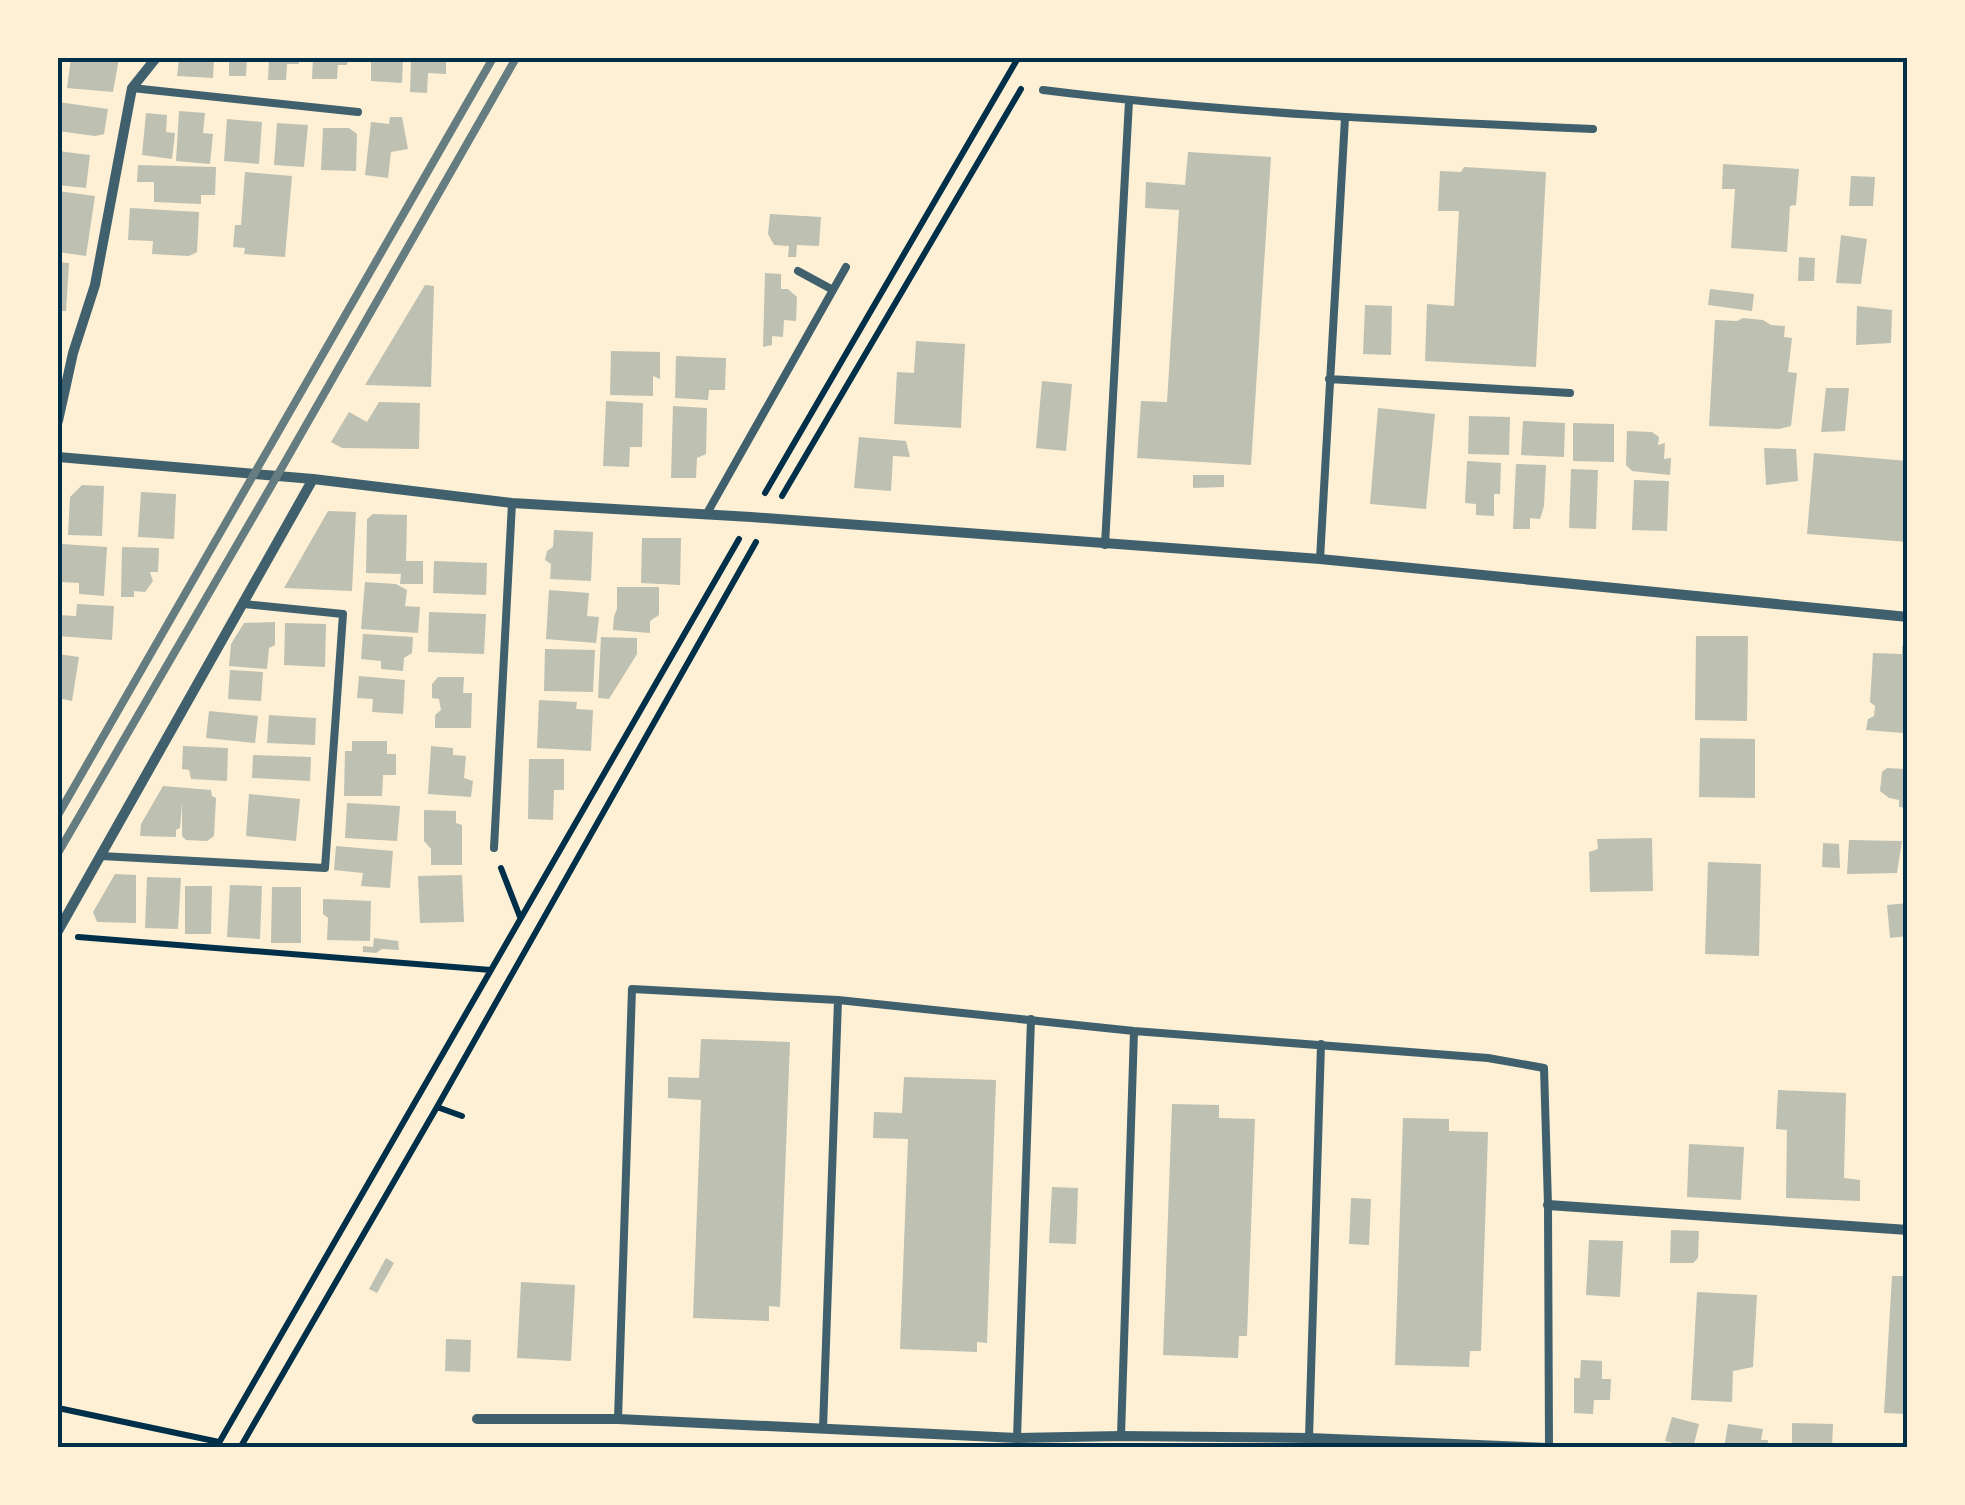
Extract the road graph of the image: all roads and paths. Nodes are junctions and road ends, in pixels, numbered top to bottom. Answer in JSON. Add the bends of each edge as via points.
{"nodes":[{"id":1,"x":156,"y":58,"type":"edge"},
{"id":2,"x":1018,"y":58,"type":"edge"},
{"id":3,"x":1026,"y":81,"type":"dead end"},
{"id":4,"x":132,"y":88,"type":"junction"},
{"id":5,"x":1044,"y":90,"type":"dead end"},
{"id":6,"x":1130,"y":101,"type":"junction"},
{"id":7,"x":358,"y":112,"type":"dead end"},
{"id":8,"x":1345,"y":118,"type":"junction"},
{"id":9,"x":1593,"y":129,"type":"dead end"},
{"id":10,"x":846,"y":267,"type":"dead end"},
{"id":11,"x":798,"y":271,"type":"dead end"},
{"id":12,"x":833,"y":290,"type":"junction"},
{"id":13,"x":1329,"y":379,"type":"junction"},
{"id":14,"x":1570,"y":394,"type":"dead end"},
{"id":15,"x":58,"y":421,"type":"edge"},
{"id":16,"x":58,"y":457,"type":"edge"},
{"id":17,"x":313,"y":479,"type":"junction"},
{"id":18,"x":512,"y":503,"type":"junction"},
{"id":19,"x":706,"y":515,"type":"junction"},
{"id":20,"x":751,"y":518,"type":"junction"},
{"id":21,"x":769,"y":519,"type":"junction"},
{"id":22,"x":1106,"y":545,"type":"junction"},
{"id":23,"x":1320,"y":558,"type":"junction"},
{"id":24,"x":244,"y":604,"type":"junction"},
{"id":25,"x":1908,"y":617,"type":"edge"},
{"id":26,"x":494,"y":848,"type":"joint"},
{"id":27,"x":101,"y":856,"type":"junction"},
{"id":28,"x":521,"y":918,"type":"junction"},
{"id":29,"x":58,"y":931,"type":"edge"},
{"id":30,"x":77,"y":937,"type":"dead end"},
{"id":31,"x":491,"y":970,"type":"junction"},
{"id":32,"x":838,"y":1000,"type":"junction"},
{"id":33,"x":1031,"y":1020,"type":"junction"},
{"id":34,"x":1134,"y":1031,"type":"junction"},
{"id":35,"x":1321,"y":1044,"type":"junction"},
{"id":36,"x":437,"y":1107,"type":"junction"},
{"id":37,"x":462,"y":1116,"type":"dead end"},
{"id":38,"x":1548,"y":1206,"type":"junction"},
{"id":39,"x":1908,"y":1230,"type":"edge"},
{"id":40,"x":58,"y":1408,"type":"edge"},
{"id":41,"x":477,"y":1419,"type":"dead end"},
{"id":42,"x":618,"y":1419,"type":"junction"},
{"id":43,"x":824,"y":1429,"type":"junction"},
{"id":44,"x":1017,"y":1438,"type":"junction"},
{"id":45,"x":1309,"y":1438,"type":"junction"},
{"id":46,"x":1121,"y":1442,"type":"edge"},
{"id":47,"x":218,"y":1445,"type":"edge"},
{"id":48,"x":240,"y":1448,"type":"edge"},
{"id":49,"x":1548,"y":1448,"type":"edge"}],
"edges":[{"from":1,"to":4,"type":"street"},
{"from":2,"to":20,"type":"path"},
{"from":3,"to":21,"type":"path"},
{"from":4,"to":7,"type":"lane"},
{"from":4,"to":15,"type":"street","via":[[96,285]]},
{"from":5,"to":6,"type":"lane"},
{"from":6,"to":8,"type":"lane"},
{"from":6,"to":22,"type":"lane"},
{"from":8,"to":9,"type":"lane"},
{"from":8,"to":13,"type":"lane"},
{"from":10,"to":12,"type":"lane"},
{"from":11,"to":12,"type":"lane"},
{"from":12,"to":19,"type":"lane"},
{"from":13,"to":14,"type":"lane"},
{"from":13,"to":23,"type":"lane"},
{"from":16,"to":17,"type":"street"},
{"from":17,"to":18,"type":"street"},
{"from":17,"to":24,"type":"street"},
{"from":18,"to":19,"type":"street"},
{"from":18,"to":26,"type":"lane"},
{"from":19,"to":20,"type":"street"},
{"from":20,"to":21,"type":"street"},
{"from":20,"to":28,"type":"path"},
{"from":21,"to":22,"type":"street"},
{"from":21,"to":36,"type":"path"},
{"from":22,"to":23,"type":"street"},
{"from":23,"to":25,"type":"street"},
{"from":24,"to":27,"type":"street"},
{"from":24,"to":27,"type":"lane","via":[[343,614],[325,868]]},
{"from":26,"to":28,"type":"path"},
{"from":27,"to":29,"type":"street"},
{"from":28,"to":31,"type":"path"},
{"from":30,"to":31,"type":"path"},
{"from":31,"to":47,"type":"path"},
{"from":32,"to":33,"type":"lane"},
{"from":32,"to":42,"type":"lane","via":[[632,989]]},
{"from":32,"to":43,"type":"lane"},
{"from":33,"to":34,"type":"lane"},
{"from":33,"to":44,"type":"lane"},
{"from":34,"to":35,"type":"lane"},
{"from":34,"to":46,"type":"lane"},
{"from":35,"to":38,"type":"lane","via":[[1544,1068]]},
{"from":35,"to":45,"type":"lane"},
{"from":36,"to":37,"type":"path"},
{"from":36,"to":48,"type":"path"},
{"from":38,"to":39,"type":"street"},
{"from":38,"to":49,"type":"lane"},
{"from":40,"to":47,"type":"path"},
{"from":41,"to":42,"type":"street"},
{"from":42,"to":43,"type":"street"},
{"from":43,"to":44,"type":"street"},
{"from":44,"to":46,"type":"street"},
{"from":45,"to":46,"type":"street"},
{"from":45,"to":49,"type":"street"}]}
